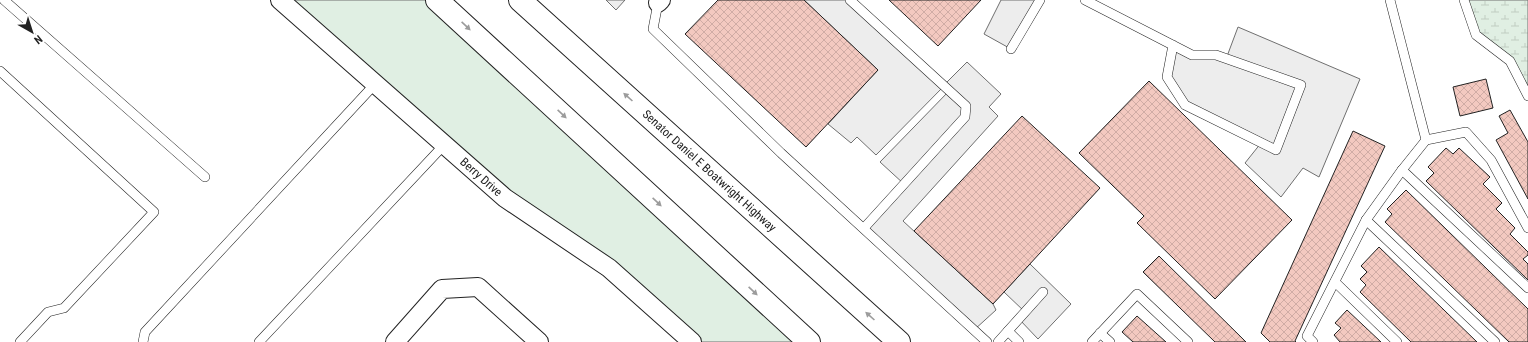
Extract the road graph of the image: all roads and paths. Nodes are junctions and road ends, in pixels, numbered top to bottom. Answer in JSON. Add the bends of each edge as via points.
{"nodes":[{"id":1,"x":4,"y":0,"type":"edge"},
{"id":2,"x":280,"y":0,"type":"edge"},
{"id":3,"x":437,"y":0,"type":"edge"},
{"id":4,"x":520,"y":0,"type":"edge"},
{"id":5,"x":850,"y":0,"type":"edge"},
{"id":6,"x":1040,"y":0,"type":"edge"},
{"id":7,"x":1085,"y":0,"type":"edge"},
{"id":8,"x":1390,"y":0,"type":"edge"},
{"id":9,"x":1464,"y":0,"type":"edge"},
{"id":10,"x":658,"y":1,"type":"edge"},
{"id":11,"x":1173,"y":45,"type":"junction"},
{"id":12,"x":1011,"y":49,"type":"dead end"},
{"id":13,"x":0,"y":71,"type":"edge"},
{"id":14,"x":375,"y":84,"type":"junction"},
{"id":15,"x":1528,"y":96,"type":"edge"},
{"id":16,"x":1426,"y":140,"type":"junction"},
{"id":17,"x":444,"y":145,"type":"junction"},
{"id":18,"x":1402,"y":170,"type":"junction"},
{"id":19,"x":205,"y":177,"type":"dead end"},
{"id":20,"x":1366,"y":220,"type":"junction"},
{"id":21,"x":864,"y":228,"type":"junction"},
{"id":22,"x":1528,"y":228,"type":"edge"},
{"id":23,"x":1335,"y":282,"type":"junction"},
{"id":24,"x":1528,"y":288,"type":"edge"},
{"id":25,"x":1043,"y":292,"type":"dead end"},
{"id":26,"x":1008,"y":331,"type":"junction"},
{"id":27,"x":1100,"y":332,"type":"junction"},
{"id":28,"x":20,"y":342,"type":"edge"},
{"id":29,"x":143,"y":342,"type":"edge"},
{"id":30,"x":259,"y":342,"type":"edge"},
{"id":31,"x":395,"y":342,"type":"edge"},
{"id":32,"x":539,"y":342,"type":"edge"},
{"id":33,"x":692,"y":342,"type":"edge"},
{"id":34,"x":809,"y":342,"type":"edge"},
{"id":35,"x":899,"y":342,"type":"edge"},
{"id":36,"x":987,"y":342,"type":"edge"},
{"id":37,"x":998,"y":342,"type":"edge"},
{"id":38,"x":1019,"y":342,"type":"edge"},
{"id":39,"x":1092,"y":342,"type":"edge"},
{"id":40,"x":1110,"y":342,"type":"edge"},
{"id":41,"x":1188,"y":342,"type":"edge"},
{"id":42,"x":1313,"y":342,"type":"edge"},
{"id":43,"x":1397,"y":342,"type":"edge"},
{"id":44,"x":1495,"y":342,"type":"edge"}],
"edges":[{"from":1,"to":19,"type":"lane"},
{"from":2,"to":14,"type":"street","name":"Berry Drive"},
{"from":3,"to":34,"type":"highway","one_way":true},
{"from":35,"to":4,"type":"highway","name":"Senator Daniel E Boatwright Highway","one_way":true},
{"from":5,"to":21,"type":"lane","via":[[966,106],[965,117]]},
{"from":6,"to":12,"type":"lane"},
{"from":7,"to":11,"type":"lane"},
{"from":8,"to":16,"type":"lane"},
{"from":9,"to":15,"type":"lane","via":[[1476,35],[1510,61]]},
{"from":10,"to":21,"type":"lane","via":[[653,29],[781,153]]},
{"from":11,"to":11,"type":"lane","via":[[1167,77],[1185,105],[1276,150],[1301,85],[1216,55],[1192,54]]},
{"from":13,"to":28,"type":"lane","via":[[154,212],[64,308],[48,312]]},
{"from":14,"to":17,"type":"street","name":"Berry Drive"},
{"from":14,"to":29,"type":"lane","via":[[145,332]]},
{"from":16,"to":18,"type":"lane"},
{"from":16,"to":22,"type":"lane","via":[[1466,132],[1491,160]]},
{"from":17,"to":30,"type":"lane"},
{"from":17,"to":33,"type":"street","name":"Berry Drive","via":[[504,198],[609,268]]},
{"from":18,"to":20,"type":"lane"},
{"from":18,"to":24,"type":"lane"},
{"from":20,"to":23,"type":"lane"},
{"from":20,"to":44,"type":"lane"},
{"from":21,"to":36,"type":"lane"},
{"from":23,"to":42,"type":"lane","via":[[1307,336]]},
{"from":23,"to":43,"type":"lane"},
{"from":25,"to":26,"type":"lane"},
{"from":26,"to":37,"type":"lane"},
{"from":26,"to":38,"type":"lane"},
{"from":27,"to":39,"type":"lane"},
{"from":27,"to":40,"type":"lane"},
{"from":27,"to":41,"type":"lane","via":[[1137,294]]},
{"from":31,"to":32,"type":"street","via":[[442,289],[478,287]]}]}
